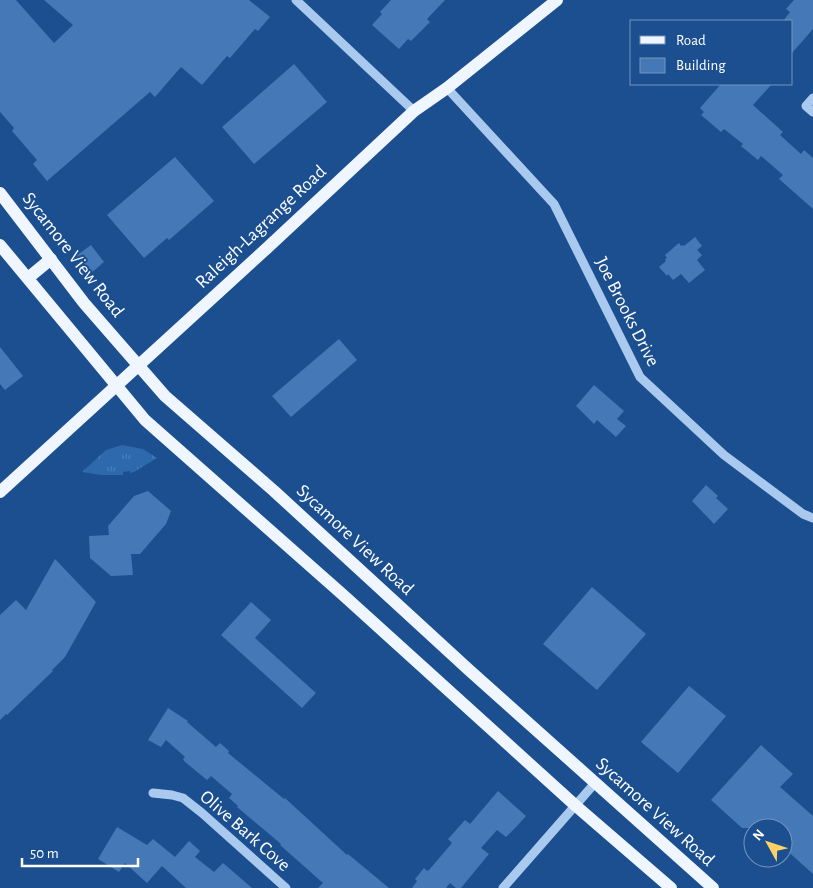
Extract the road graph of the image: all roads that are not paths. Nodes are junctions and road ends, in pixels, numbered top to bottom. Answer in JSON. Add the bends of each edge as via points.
{"nodes":[{"id":1,"x":296,"y":0,"type":"edge"},
{"id":2,"x":557,"y":0,"type":"edge"},
{"id":3,"x":447,"y":88,"type":"junction"},
{"id":4,"x":813,"y":98,"type":"edge"},
{"id":5,"x":414,"y":111,"type":"junction"},
{"id":6,"x":813,"y":112,"type":"edge"},
{"id":7,"x":0,"y":193,"type":"edge"},
{"id":8,"x":0,"y":245,"type":"edge"},
{"id":9,"x":51,"y":260,"type":"junction"},
{"id":10,"x":28,"y":278,"type":"junction"},
{"id":11,"x":139,"y":366,"type":"junction"},
{"id":12,"x":116,"y":387,"type":"junction"},
{"id":13,"x":0,"y":492,"type":"edge"},
{"id":14,"x":813,"y":518,"type":"edge"},
{"id":15,"x":595,"y":783,"type":"junction"},
{"id":16,"x":153,"y":793,"type":"dead end"},
{"id":17,"x":576,"y":806,"type":"junction"},
{"id":18,"x":286,"y":888,"type":"edge"},
{"id":19,"x":503,"y":888,"type":"edge"},
{"id":20,"x":671,"y":888,"type":"edge"},
{"id":21,"x":713,"y":888,"type":"edge"}],
"edges":[{"from":1,"to":5,"type":"street"},
{"from":2,"to":3,"type":"main road","name":"Raleigh-Lagrange Road"},
{"from":3,"to":5,"type":"main road","name":"Raleigh-Lagrange Road"},
{"from":3,"to":14,"type":"street","name":"Joe Brooks Drive","via":[[554,204],[640,377],[724,455],[803,514]]},
{"from":4,"to":6,"type":"street","via":[[806,106]]},
{"from":5,"to":11,"type":"main road","name":"Raleigh-Lagrange Road"},
{"from":7,"to":9,"type":"main road","name":"Sycamore View Road"},
{"from":8,"to":10,"type":"main road"},
{"from":9,"to":10,"type":"main road"},
{"from":9,"to":11,"type":"main road","name":"Sycamore View Road"},
{"from":10,"to":12,"type":"main road"},
{"from":11,"to":12,"type":"main road","name":"Raleigh-Lagrange Road"},
{"from":11,"to":15,"type":"main road","name":"Sycamore View Road","via":[[165,396]]},
{"from":12,"to":13,"type":"main road","name":"Raleigh-Lagrange Road"},
{"from":12,"to":17,"type":"main road","via":[[145,420]]},
{"from":15,"to":17,"type":"street"},
{"from":15,"to":21,"type":"main road","name":"Sycamore View Road"},
{"from":16,"to":18,"type":"street","name":"Olive Bark Cove","via":[[183,798]]},
{"from":17,"to":19,"type":"street"},
{"from":17,"to":20,"type":"main road"}]}
